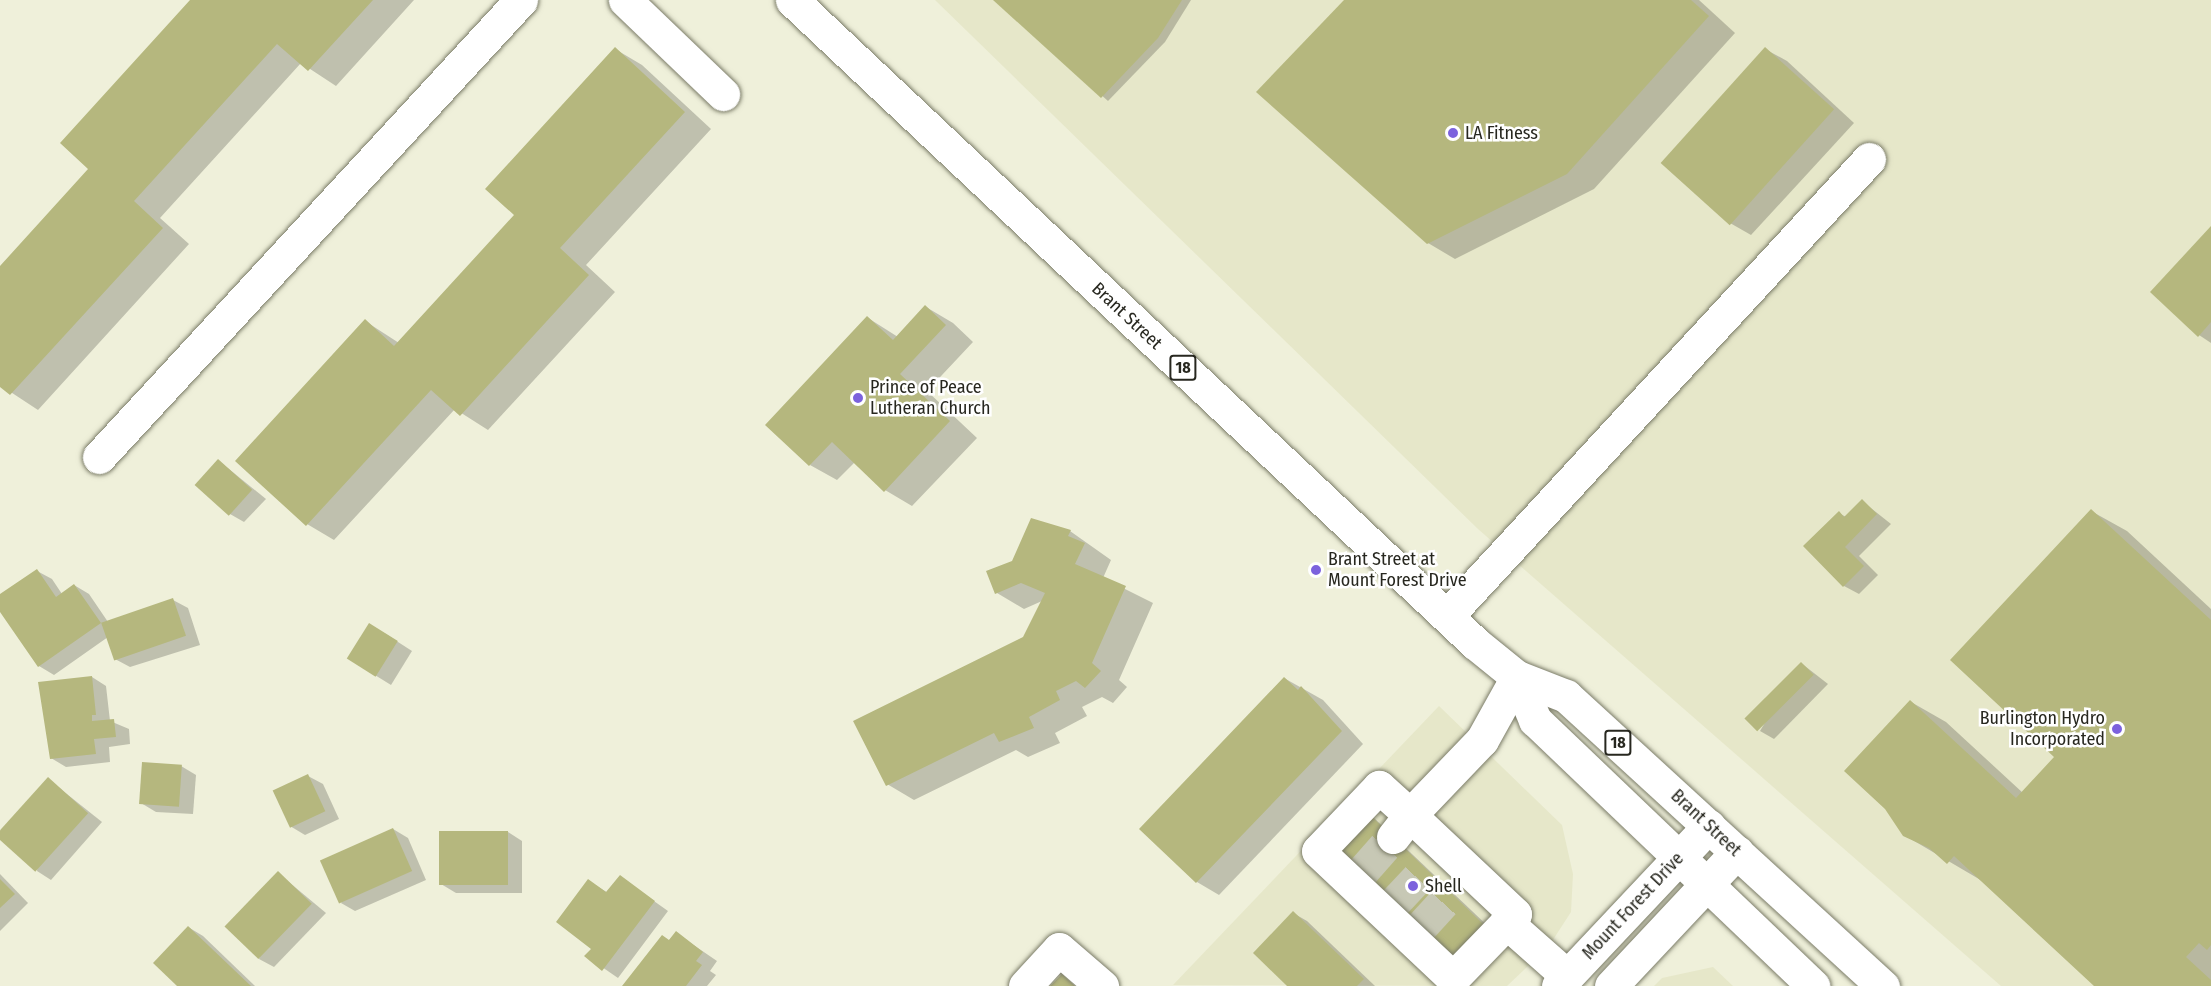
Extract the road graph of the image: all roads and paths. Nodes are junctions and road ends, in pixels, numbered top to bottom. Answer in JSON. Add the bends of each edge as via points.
{"nodes":[{"id":1,"x":520,"y":0,"type":"edge"},
{"id":2,"x":625,"y":0,"type":"edge"},
{"id":3,"x":792,"y":0,"type":"edge"},
{"id":4,"x":723,"y":94,"type":"dead end"},
{"id":5,"x":1869,"y":159,"type":"dead end"},
{"id":6,"x":99,"y":457,"type":"dead end"},
{"id":7,"x":1447,"y":616,"type":"junction"},
{"id":8,"x":1518,"y":677,"type":"junction"},
{"id":9,"x":1402,"y":826,"type":"junction"},
{"id":10,"x":1709,"y":826,"type":"junction"},
{"id":11,"x":1737,"y":852,"type":"junction"},
{"id":12,"x":1678,"y":858,"type":"junction"},
{"id":13,"x":1708,"y":886,"type":"junction"},
{"id":14,"x":1506,"y":922,"type":"junction"},
{"id":15,"x":1563,"y":981,"type":"edge"},
{"id":16,"x":1449,"y":982,"type":"edge"},
{"id":17,"x":1025,"y":986,"type":"edge"},
{"id":18,"x":1102,"y":986,"type":"edge"},
{"id":19,"x":1611,"y":986,"type":"edge"},
{"id":20,"x":1813,"y":986,"type":"edge"},
{"id":21,"x":1883,"y":986,"type":"edge"}],
"edges":[{"from":1,"to":6,"type":"main road"},
{"from":2,"to":4,"type":"main road"},
{"from":3,"to":7,"type":"main road","name":"Brant Street","number":"18"},
{"from":5,"to":7,"type":"main road"},
{"from":7,"to":8,"type":"main road","name":"Brant Street","number":"18"},
{"from":8,"to":9,"type":"main road","via":[[1482,740]]},
{"from":8,"to":10,"type":"main road","name":"Brant Street","number":"18","via":[[1566,696]]},
{"from":8,"to":12,"type":"main road","name":"Brant Street","number":"18","via":[[1535,720]]},
{"from":9,"to":14,"type":"main road","via":[[1461,883],[1515,914]]},
{"from":9,"to":16,"type":"main road","via":[[1379,787],[1318,851],[1358,878],[1416,933]]},
{"from":10,"to":11,"type":"main road","name":"Brant Street","number":"18"},
{"from":10,"to":12,"type":"main road","name":"Mount Forest Drive"},
{"from":11,"to":13,"type":"main road"},
{"from":11,"to":21,"type":"main road","name":"Brant Street","number":"18"},
{"from":12,"to":13,"type":"main road","name":"Brant Street","number":"18"},
{"from":12,"to":15,"type":"main road","name":"Mount Forest Drive"},
{"from":13,"to":19,"type":"main road"},
{"from":13,"to":20,"type":"main road","name":"Brant Street","number":"18"},
{"from":14,"to":15,"type":"main road"},
{"from":14,"to":16,"type":"main road"},
{"from":17,"to":18,"type":"main road","via":[[1059,949]]}]}
